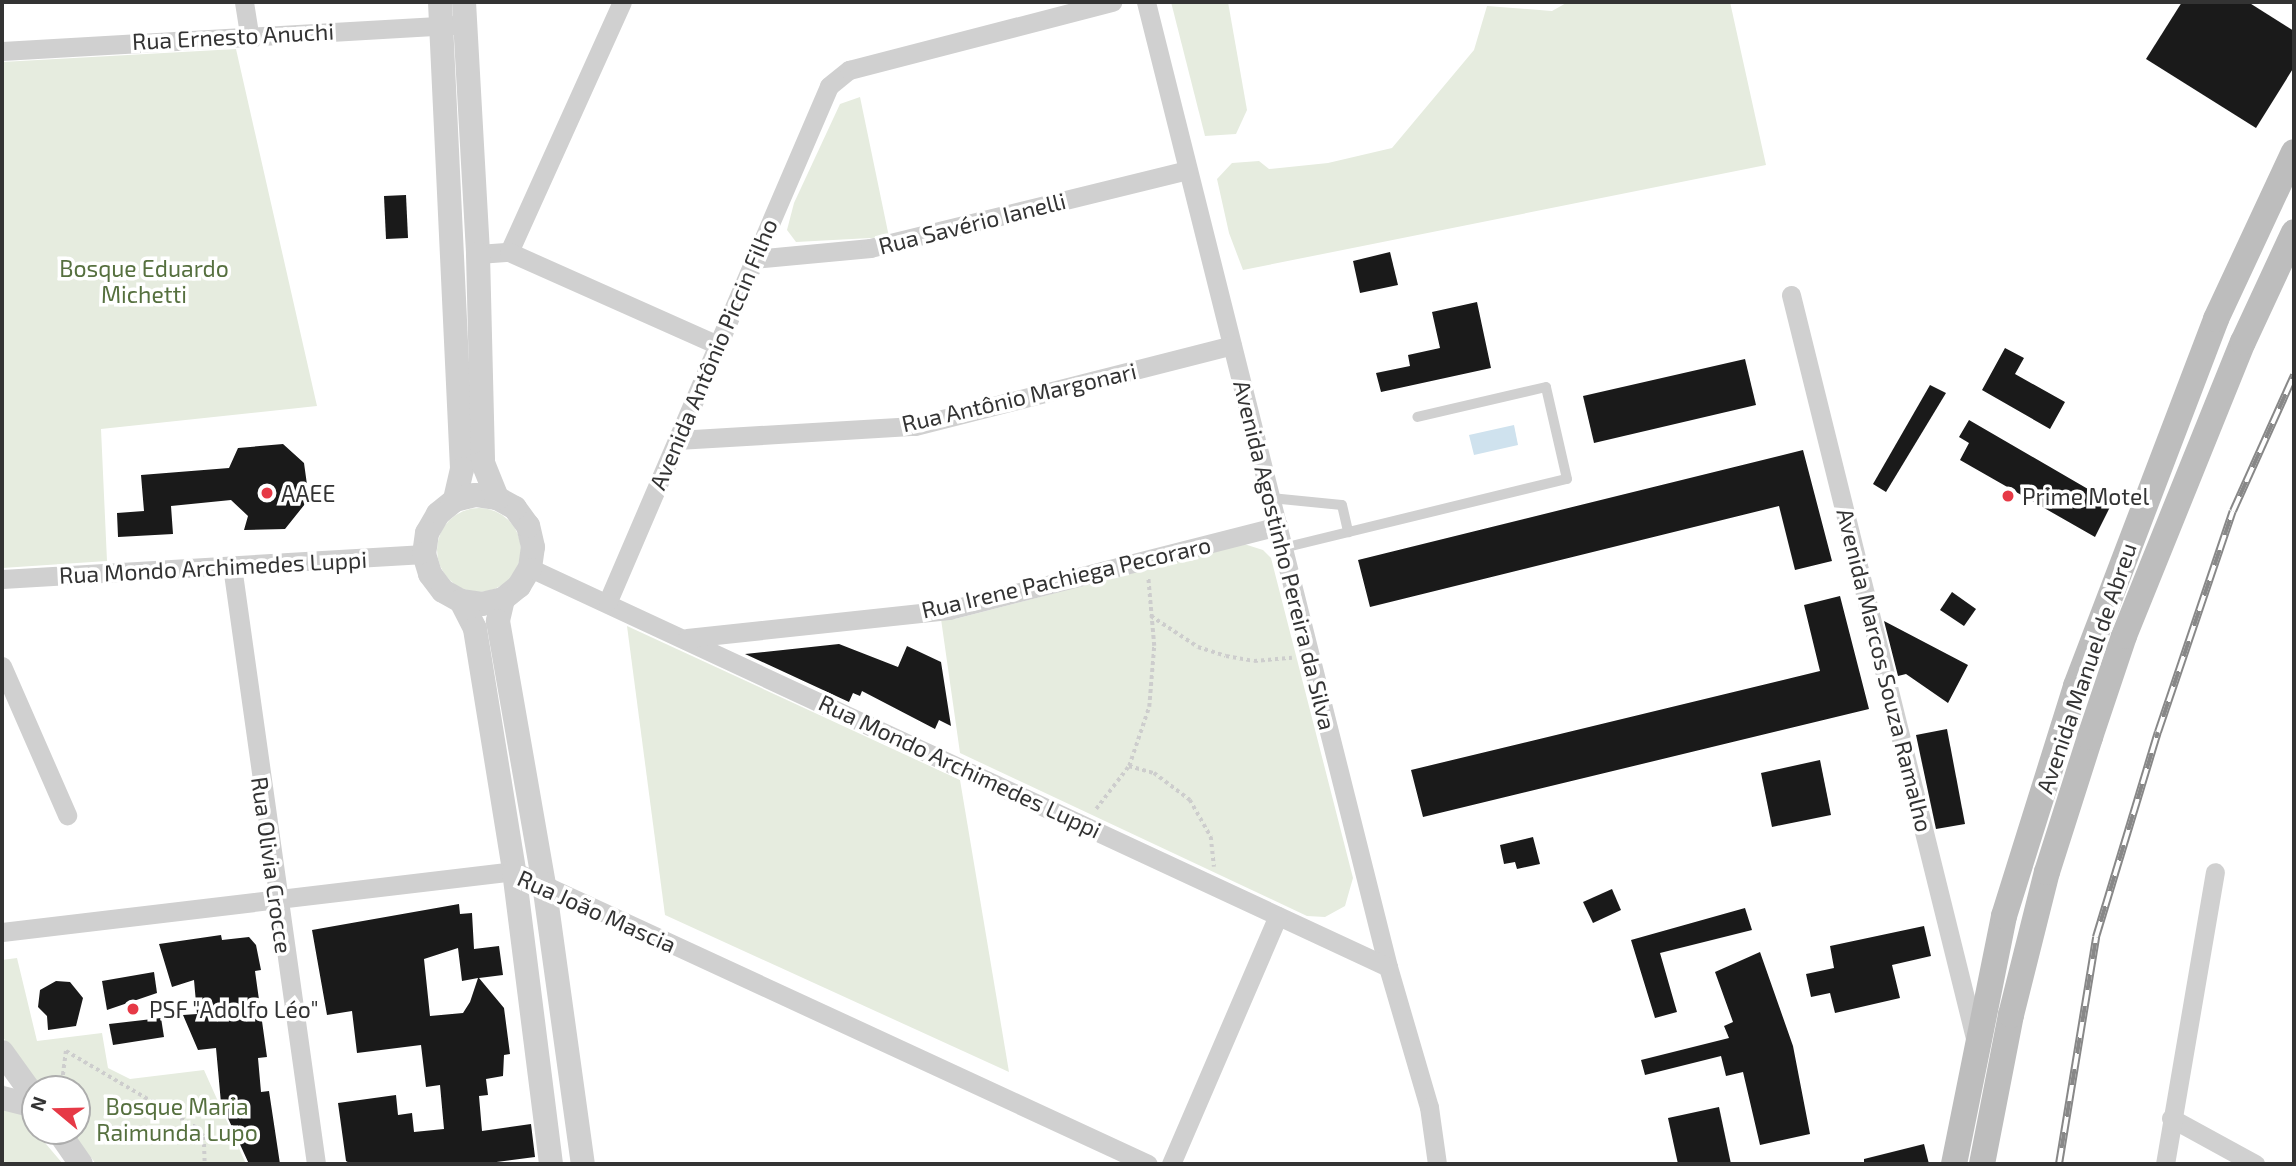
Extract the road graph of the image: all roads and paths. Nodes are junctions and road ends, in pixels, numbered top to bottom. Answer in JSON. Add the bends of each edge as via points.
{"nodes":[{"id":1,"x":244,"y":2,"type":"edge"},
{"id":2,"x":622,"y":2,"type":"edge"},
{"id":3,"x":1112,"y":2,"type":"edge"},
{"id":4,"x":1146,"y":2,"type":"edge"},
{"id":5,"x":452,"y":13,"type":"edge"},
{"id":6,"x":249,"y":34,"type":"junction"},
{"id":7,"x":2,"y":51,"type":"edge"},
{"id":8,"x":2294,"y":152,"type":"edge"},
{"id":9,"x":1188,"y":170,"type":"junction"},
{"id":10,"x":2294,"y":232,"type":"edge"},
{"id":11,"x":509,"y":252,"type":"junction"},
{"id":12,"x":478,"y":254,"type":"junction"},
{"id":13,"x":754,"y":259,"type":"junction"},
{"id":14,"x":1791,"y":295,"type":"dead end"},
{"id":15,"x":716,"y":344,"type":"junction"},
{"id":16,"x":1232,"y":345,"type":"junction"},
{"id":17,"x":1417,"y":417,"type":"dead end"},
{"id":18,"x":677,"y":440,"type":"junction"},
{"id":19,"x":497,"y":498,"type":"junction"},
{"id":20,"x":1270,"y":498,"type":"junction"},
{"id":21,"x":455,"y":500,"type":"junction"},
{"id":22,"x":1278,"y":526,"type":"junction"},
{"id":23,"x":1348,"y":532,"type":"junction"},
{"id":24,"x":1283,"y":548,"type":"junction"},
{"id":25,"x":424,"y":554,"type":"junction"},
{"id":26,"x":1147,"y":559,"type":"junction"},
{"id":27,"x":232,"y":566,"type":"junction"},
{"id":28,"x":530,"y":568,"type":"junction"},
{"id":29,"x":2,"y":579,"type":"edge"},
{"id":30,"x":503,"y":598,"type":"junction"},
{"id":31,"x":461,"y":601,"type":"junction"},
{"id":32,"x":608,"y":601,"type":"junction"},
{"id":33,"x":1151,"y":616,"type":"junction"},
{"id":34,"x":686,"y":638,"type":"junction"},
{"id":35,"x":1310,"y":654,"type":"junction"},
{"id":36,"x":2,"y":666,"type":"edge"},
{"id":37,"x":1129,"y":766,"type":"junction"},
{"id":38,"x":67,"y":815,"type":"dead end"},
{"id":39,"x":1082,"y":824,"type":"junction"},
{"id":40,"x":514,"y":871,"type":"junction"},
{"id":41,"x":2215,"y":872,"type":"dead end"},
{"id":42,"x":544,"y":884,"type":"junction"},
{"id":43,"x":1211,"y":884,"type":"junction"},
{"id":44,"x":276,"y":898,"type":"junction"},
{"id":45,"x":1279,"y":916,"type":"junction"},
{"id":46,"x":2,"y":932,"type":"edge"},
{"id":47,"x":1388,"y":967,"type":"junction"},
{"id":48,"x":1978,"y":1046,"type":"junction"},
{"id":49,"x":2,"y":1052,"type":"edge"},
{"id":50,"x":63,"y":1075,"type":"edge"},
{"id":51,"x":21,"y":1078,"type":"edge"},
{"id":52,"x":2,"y":1098,"type":"edge"},
{"id":53,"x":21,"y":1103,"type":"edge"},
{"id":54,"x":2171,"y":1118,"type":"junction"},
{"id":55,"x":68,"y":1145,"type":"edge"},
{"id":56,"x":81,"y":1164,"type":"edge"},
{"id":57,"x":205,"y":1164,"type":"edge"},
{"id":58,"x":316,"y":1164,"type":"edge"},
{"id":59,"x":551,"y":1164,"type":"edge"},
{"id":60,"x":583,"y":1164,"type":"edge"},
{"id":61,"x":1148,"y":1164,"type":"edge"},
{"id":62,"x":1171,"y":1164,"type":"edge"},
{"id":63,"x":1437,"y":1164,"type":"edge"},
{"id":64,"x":1954,"y":1164,"type":"edge"},
{"id":65,"x":1982,"y":1164,"type":"edge"},
{"id":66,"x":2165,"y":1164,"type":"edge"},
{"id":67,"x":2255,"y":1164,"type":"edge"}],
"edges":[{"from":1,"to":6,"type":"street"},
{"from":2,"to":11,"type":"street"},
{"from":3,"to":13,"type":"street","name":"Avenida Antônio Piccin Filho","via":[[849,70],[829,86],[817,106]]},
{"from":4,"to":9,"type":"street","name":"Avenida Agostinho Pereira da Silva"},
{"from":5,"to":6,"type":"street","name":"Rua Ernesto Anuchi"},
{"from":5,"to":12,"type":"street"},
{"from":5,"to":21,"type":"street","via":[[462,469]]},
{"from":6,"to":7,"type":"street","name":"Rua Ernesto Anuchi"},
{"from":8,"to":48,"type":"main road","name":"Avenida Manuel de Abreu","via":[[2216,319],[2076,686],[2004,916]]},
{"from":9,"to":13,"type":"street","name":"Rua Savério Ianelli","via":[[870,248]]},
{"from":9,"to":16,"type":"street","name":"Avenida Agostinho Pereira da Silva"},
{"from":10,"to":65,"type":"main road","name":"Avenida Manuel de Abreu","via":[[2124,636],[2090,737],[2043,885]]},
{"from":11,"to":12,"type":"street"},
{"from":11,"to":15,"type":"street"},
{"from":12,"to":19,"type":"street","via":[[483,463]]},
{"from":13,"to":15,"type":"street","name":"Avenida Antônio Piccin Filho"},
{"from":14,"to":48,"type":"street","name":"Avenida Marcos Souza Ramalho"},
{"from":15,"to":18,"type":"street","name":"Avenida Antônio Piccin Filho"},
{"from":16,"to":18,"type":"street","name":"Rua Antônio Margonari","via":[[915,426]]},
{"from":16,"to":20,"type":"street","name":"Avenida Agostinho Pereira da Silva"},
{"from":17,"to":23,"type":"lane","via":[[1546,387],[1567,479]]},
{"from":18,"to":32,"type":"street","name":"Avenida Antônio Piccin Filho"},
{"from":19,"to":21,"type":"street","via":[[475,495]]},
{"from":19,"to":28,"type":"street","via":[[515,508],[528,526],[533,547]]},
{"from":20,"to":22,"type":"street","name":"Avenida Agostinho Pereira da Silva"},
{"from":20,"to":23,"type":"lane","via":[[1342,505]]},
{"from":21,"to":25,"type":"street","via":[[438,514],[427,533]]},
{"from":22,"to":24,"type":"street","name":"Avenida Agostinho Pereira da Silva"},
{"from":22,"to":26,"type":"street","name":"Rua Irene Pachiega Pecoraro"},
{"from":23,"to":24,"type":"lane"},
{"from":24,"to":35,"type":"street","name":"Avenida Agostinho Pereira da Silva"},
{"from":25,"to":27,"type":"street","name":"Rua Mondo Archimedes Luppi"},
{"from":25,"to":31,"type":"street","via":[[430,574],[443,591]]},
{"from":26,"to":33,"type":"path"},
{"from":26,"to":34,"type":"street","name":"Rua Irene Pachiega Pecoraro","via":[[949,610]]},
{"from":27,"to":29,"type":"street","name":"Rua Mondo Archimedes Luppi"},
{"from":27,"to":44,"type":"street","name":"Rua Olivia Crocce"},
{"from":28,"to":30,"type":"street","via":[[519,586]]},
{"from":28,"to":32,"type":"street","name":"Rua Mondo Archimedes Luppi"},
{"from":30,"to":31,"type":"street","via":[[482,604]]},
{"from":30,"to":42,"type":"street","via":[[498,621]]},
{"from":31,"to":40,"type":"street","via":[[475,629]]},
{"from":32,"to":34,"type":"street","name":"Rua Mondo Archimedes Luppi"},
{"from":33,"to":35,"type":"path","via":[[1198,647],[1226,656],[1282,660]]},
{"from":33,"to":37,"type":"path","via":[[1150,706]]},
{"from":34,"to":39,"type":"street","name":"Rua Mondo Archimedes Luppi"},
{"from":35,"to":47,"type":"street","name":"Avenida Agostinho Pereira da Silva"},
{"from":36,"to":38,"type":"street"},
{"from":37,"to":39,"type":"path"},
{"from":37,"to":43,"type":"path","via":[[1154,773],[1190,800],[1211,837],[1215,860]]},
{"from":39,"to":43,"type":"street","name":"Rua Mondo Archimedes Luppi"},
{"from":40,"to":42,"type":"street","name":"Rua João Mascia"},
{"from":40,"to":44,"type":"street","name":"Rua João Mascia"},
{"from":40,"to":59,"type":"street"},
{"from":41,"to":54,"type":"street"},
{"from":42,"to":60,"type":"street"},
{"from":42,"to":61,"type":"street","name":"Rua João Mascia"},
{"from":43,"to":45,"type":"street","name":"Rua Mondo Archimedes Luppi"},
{"from":44,"to":46,"type":"street","name":"Rua João Mascia"},
{"from":44,"to":58,"type":"street","name":"Rua Olivia Crocce"},
{"from":45,"to":47,"type":"street","name":"Rua Mondo Archimedes Luppi"},
{"from":45,"to":62,"type":"street"},
{"from":47,"to":63,"type":"street","name":"Avenida Agostinho Pereira da Silva","via":[[1429,1107]]},
{"from":48,"to":64,"type":"main road","name":"Avenida Manuel de Abreu"},
{"from":49,"to":51,"type":"street"},
{"from":50,"to":57,"type":"path","via":[[66,1051],[197,1128],[204,1137]]},
{"from":52,"to":53,"type":"street"},
{"from":54,"to":66,"type":"street"},
{"from":54,"to":67,"type":"street"},
{"from":55,"to":56,"type":"street"}]}
